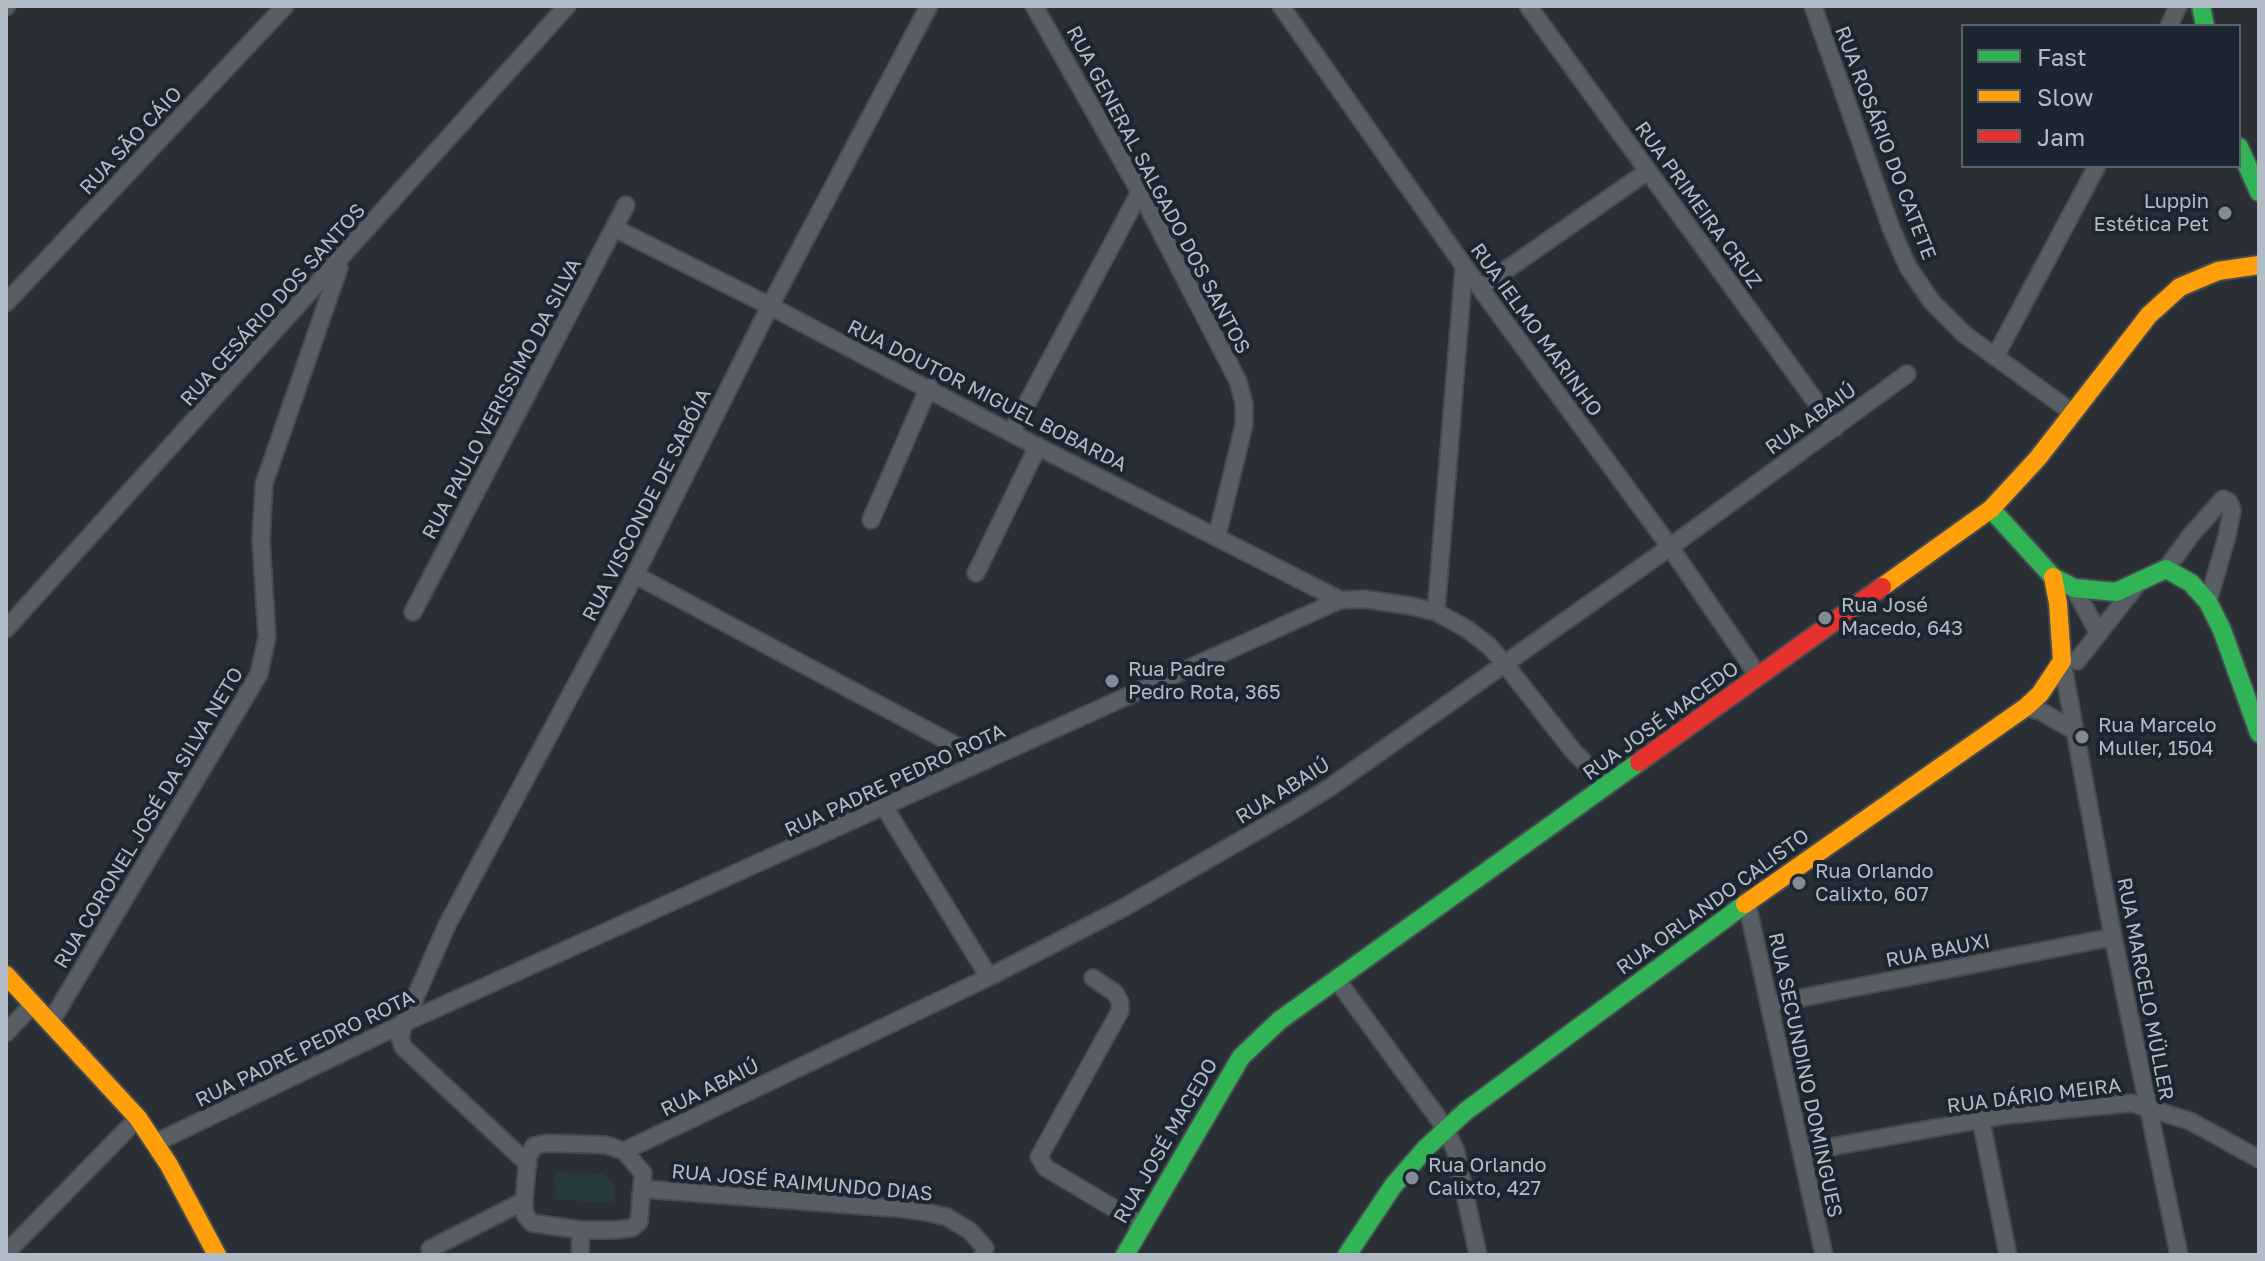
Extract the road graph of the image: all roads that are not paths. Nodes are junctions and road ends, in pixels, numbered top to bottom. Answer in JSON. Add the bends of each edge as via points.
{"nodes":[{"id":1,"x":285,"y":6,"type":"edge"},
{"id":2,"x":567,"y":6,"type":"edge"},
{"id":3,"x":929,"y":6,"type":"edge"},
{"id":4,"x":1034,"y":6,"type":"edge"},
{"id":5,"x":1281,"y":6,"type":"edge"},
{"id":6,"x":1528,"y":6,"type":"edge"},
{"id":7,"x":1813,"y":6,"type":"edge"},
{"id":8,"x":2241,"y":152,"type":"edge"},
{"id":9,"x":2096,"y":168,"type":"edge"},
{"id":10,"x":1648,"y":171,"type":"junction"},
{"id":11,"x":1140,"y":192,"type":"junction"},
{"id":12,"x":2259,"y":192,"type":"edge"},
{"id":13,"x":626,"y":205,"type":"dead end"},
{"id":14,"x":614,"y":228,"type":"junction"},
{"id":15,"x":343,"y":258,"type":"junction"},
{"id":16,"x":2259,"y":265,"type":"edge"},
{"id":17,"x":1464,"y":266,"type":"junction"},
{"id":18,"x":1480,"y":288,"type":"junction"},
{"id":19,"x":6,"y":303,"type":"edge"},
{"id":20,"x":770,"y":306,"type":"junction"},
{"id":21,"x":1995,"y":357,"type":"junction"},
{"id":22,"x":1907,"y":374,"type":"dead end"},
{"id":23,"x":929,"y":387,"type":"junction"},
{"id":24,"x":2073,"y":413,"type":"junction"},
{"id":25,"x":1835,"y":428,"type":"junction"},
{"id":26,"x":1011,"y":433,"type":"junction"},
{"id":27,"x":1038,"y":446,"type":"junction"},
{"id":28,"x":1991,"y":509,"type":"junction"},
{"id":29,"x":871,"y":520,"type":"dead end"},
{"id":30,"x":1217,"y":536,"type":"junction"},
{"id":31,"x":1670,"y":547,"type":"junction"},
{"id":32,"x":2166,"y":569,"type":"junction"},
{"id":33,"x":976,"y":573,"type":"dead end"},
{"id":34,"x":635,"y":575,"type":"junction"},
{"id":35,"x":2053,"y":577,"type":"junction"},
{"id":36,"x":2136,"y":585,"type":"junction"},
{"id":37,"x":2074,"y":588,"type":"junction"},
{"id":38,"x":1340,"y":600,"type":"junction"},
{"id":39,"x":2208,"y":602,"type":"junction"},
{"id":40,"x":413,"y":612,"type":"dead end"},
{"id":41,"x":1436,"y":612,"type":"junction"},
{"id":42,"x":6,"y":629,"type":"edge"},
{"id":43,"x":2099,"y":634,"type":"junction"},
{"id":44,"x":2070,"y":661,"type":"junction"},
{"id":45,"x":1504,"y":663,"type":"junction"},
{"id":46,"x":1759,"y":677,"type":"junction"},
{"id":47,"x":2026,"y":707,"type":"junction"},
{"id":48,"x":2075,"y":731,"type":"junction"},
{"id":49,"x":2259,"y":733,"type":"edge"},
{"id":50,"x":985,"y":761,"type":"junction"},
{"id":51,"x":1608,"y":786,"type":"junction"},
{"id":52,"x":885,"y":808,"type":"junction"},
{"id":53,"x":1747,"y":903,"type":"junction"},
{"id":54,"x":2113,"y":937,"type":"junction"},
{"id":55,"x":6,"y":975,"type":"edge"},
{"id":56,"x":989,"y":977,"type":"junction"},
{"id":57,"x":1093,"y":978,"type":"dead end"},
{"id":58,"x":1337,"y":980,"type":"junction"},
{"id":59,"x":33,"y":1004,"type":"junction"},
{"id":60,"x":1770,"y":1004,"type":"junction"},
{"id":61,"x":50,"y":1023,"type":"junction"},
{"id":62,"x":404,"y":1023,"type":"junction"},
{"id":63,"x":6,"y":1033,"type":"edge"},
{"id":64,"x":2148,"y":1107,"type":"junction"},
{"id":65,"x":138,"y":1118,"type":"junction"},
{"id":66,"x":1981,"y":1120,"type":"junction"},
{"id":67,"x":1446,"y":1129,"type":"junction"},
{"id":68,"x":155,"y":1143,"type":"junction"},
{"id":69,"x":624,"y":1151,"type":"junction"},
{"id":70,"x":1803,"y":1152,"type":"junction"},
{"id":71,"x":2259,"y":1159,"type":"edge"},
{"id":72,"x":528,"y":1164,"type":"junction"},
{"id":73,"x":643,"y":1189,"type":"junction"},
{"id":74,"x":524,"y":1201,"type":"junction"},
{"id":75,"x":1142,"y":1225,"type":"junction"},
{"id":76,"x":581,"y":1230,"type":"junction"},
{"id":77,"x":430,"y":1249,"type":"dead end"},
{"id":78,"x":6,"y":1253,"type":"edge"},
{"id":79,"x":214,"y":1254,"type":"edge"},
{"id":80,"x":580,"y":1255,"type":"edge"},
{"id":81,"x":983,"y":1255,"type":"edge"},
{"id":82,"x":1125,"y":1255,"type":"edge"},
{"id":83,"x":1347,"y":1255,"type":"edge"},
{"id":84,"x":1478,"y":1255,"type":"edge"},
{"id":85,"x":1824,"y":1255,"type":"edge"},
{"id":86,"x":2008,"y":1255,"type":"edge"},
{"id":87,"x":2179,"y":1255,"type":"edge"}],
"edges":[{"from":1,"to":19,"type":"street","name":"RUA SÃO CÁIO"},
{"from":2,"to":15,"type":"street","name":"RUA CESÁRIO DOS SANTOS"},
{"from":3,"to":20,"type":"street","name":"RUA VISCONDE DE SABÓIA"},
{"from":4,"to":11,"type":"street","name":"RUA GENERAL SALGADO DOS SANTOS"},
{"from":5,"to":17,"type":"street","name":"RUA IELMO MARINHO"},
{"from":6,"to":10,"type":"street","name":"RUA PRIMEIRA CRUZ"},
{"from":7,"to":21,"type":"street","name":"RUA ROSÁRIO DO CATETE","via":[[1908,267],[1932,302]]},
{"from":8,"to":12,"type":"street"},
{"from":9,"to":21,"type":"street"},
{"from":10,"to":18,"type":"street"},
{"from":10,"to":25,"type":"street","name":"RUA PRIMEIRA CRUZ"},
{"from":11,"to":26,"type":"street"},
{"from":11,"to":30,"type":"street","name":"RUA GENERAL SALGADO DOS SANTOS","via":[[1238,381],[1244,404],[1244,425]]},
{"from":13,"to":14,"type":"street","name":"RUA PAULO VERISSIMO DA SILVA"},
{"from":14,"to":20,"type":"street","name":"RUA DOUTOR MIGUEL BOBARDA"},
{"from":14,"to":40,"type":"street","name":"RUA PAULO VERISSIMO DA SILVA"},
{"from":15,"to":42,"type":"street","name":"RUA CESÁRIO DOS SANTOS"},
{"from":15,"to":61,"type":"street","name":"RUA CORONEL JOSÉ DA SILVA NETO","via":[[264,484],[261,540],[267,637],[259,674]]},
{"from":16,"to":24,"type":"street","name":"RUA JOSÉ MACEDO","via":[[2218,271],[2180,287],[2149,315]]},
{"from":17,"to":18,"type":"street","name":"RUA IELMO MARINHO"},
{"from":17,"to":41,"type":"street"},
{"from":18,"to":31,"type":"street","name":"RUA IELMO MARINHO"},
{"from":20,"to":23,"type":"street","name":"RUA DOUTOR MIGUEL BOBARDA"},
{"from":20,"to":34,"type":"street","name":"RUA VISCONDE DE SABÓIA"},
{"from":21,"to":24,"type":"street","name":"RUA ROSÁRIO DO CATETE"},
{"from":22,"to":25,"type":"street","name":"RUA ABAIÚ"},
{"from":23,"to":26,"type":"street","name":"RUA DOUTOR MIGUEL BOBARDA"},
{"from":23,"to":29,"type":"street"},
{"from":24,"to":28,"type":"street","name":"RUA JOSÉ MACEDO"},
{"from":25,"to":31,"type":"street","name":"RUA ABAIÚ"},
{"from":26,"to":27,"type":"street","name":"RUA DOUTOR MIGUEL BOBARDA"},
{"from":27,"to":30,"type":"street","name":"RUA DOUTOR MIGUEL BOBARDA"},
{"from":27,"to":33,"type":"street"},
{"from":28,"to":35,"type":"street"},
{"from":28,"to":46,"type":"street","name":"RUA JOSÉ MACEDO"},
{"from":30,"to":38,"type":"street","name":"RUA DOUTOR MIGUEL BOBARDA"},
{"from":31,"to":45,"type":"street","name":"RUA ABAIÚ"},
{"from":31,"to":46,"type":"street","name":"RUA IELMO MARINHO"},
{"from":32,"to":36,"type":"street"},
{"from":32,"to":39,"type":"street","via":[[2191,583]]},
{"from":32,"to":39,"type":"street","via":[[2223,499],[2229,502],[2230,523]]},
{"from":34,"to":50,"type":"street"},
{"from":34,"to":62,"type":"street","name":"RUA VISCONDE DE SABÓIA","via":[[447,925]]},
{"from":35,"to":37,"type":"street"},
{"from":35,"to":44,"type":"street"},
{"from":36,"to":37,"type":"street","via":[[2116,592]]},
{"from":36,"to":43,"type":"street"},
{"from":37,"to":43,"type":"street"},
{"from":38,"to":41,"type":"street","name":"RUA PADRE PEDRO ROTA"},
{"from":38,"to":50,"type":"street","name":"RUA PADRE PEDRO ROTA"},
{"from":39,"to":49,"type":"street"},
{"from":41,"to":45,"type":"street","name":"RUA PADRE PEDRO ROTA","via":[[1467,629]]},
{"from":43,"to":44,"type":"street"},
{"from":44,"to":47,"type":"street","name":"RUA ORLANDO CALISTO"},
{"from":44,"to":48,"type":"street","name":"RUA MARCELO MÜLLER"},
{"from":45,"to":51,"type":"street","name":"RUA PADRE PEDRO ROTA","via":[[1574,752]]},
{"from":45,"to":56,"type":"street","name":"RUA ABAIÚ","via":[[1290,812]]},
{"from":46,"to":51,"type":"street","name":"RUA JOSÉ MACEDO"},
{"from":47,"to":48,"type":"street"},
{"from":47,"to":53,"type":"street","name":"RUA ORLANDO CALISTO"},
{"from":48,"to":54,"type":"street","name":"RUA MARCELO MÜLLER"},
{"from":50,"to":52,"type":"street","name":"RUA PADRE PEDRO ROTA"},
{"from":51,"to":58,"type":"street","name":"RUA JOSÉ MACEDO"},
{"from":52,"to":56,"type":"street"},
{"from":52,"to":62,"type":"street","name":"RUA PADRE PEDRO ROTA"},
{"from":53,"to":60,"type":"street","name":"RUA SECUNDINO DOMINGUES"},
{"from":53,"to":67,"type":"street","name":"RUA ORLANDO CALISTO","via":[[1535,1057]]},
{"from":54,"to":60,"type":"street","name":"RUA BAUXI"},
{"from":54,"to":64,"type":"street","name":"RUA MARCELO MÜLLER"},
{"from":55,"to":59,"type":"street"},
{"from":56,"to":69,"type":"street","name":"RUA ABAIÚ"},
{"from":57,"to":75,"type":"street","via":[[1115,993],[1120,1011],[1039,1157],[1046,1168]]},
{"from":58,"to":67,"type":"street"},
{"from":58,"to":75,"type":"street","name":"RUA JOSÉ MACEDO","via":[[1280,1020],[1241,1057]]},
{"from":59,"to":61,"type":"street"},
{"from":59,"to":63,"type":"street"},
{"from":60,"to":70,"type":"street","name":"RUA SECUNDINO DOMINGUES"},
{"from":61,"to":65,"type":"street"},
{"from":62,"to":68,"type":"street","name":"RUA PADRE PEDRO ROTA"},
{"from":62,"to":72,"type":"street","via":[[403,1047]]},
{"from":64,"to":66,"type":"street","name":"RUA DÁRIO MEIRA","via":[[2112,1103]]},
{"from":64,"to":71,"type":"street","name":"RUA DÁRIO MEIRA","via":[[2190,1121]]},
{"from":64,"to":87,"type":"street","name":"RUA MARCELO MÜLLER"},
{"from":65,"to":68,"type":"street"},
{"from":65,"to":78,"type":"street"},
{"from":66,"to":70,"type":"street","name":"RUA DÁRIO MEIRA"},
{"from":66,"to":86,"type":"street"},
{"from":67,"to":83,"type":"street","name":"RUA ORLANDO CALISTO","via":[[1393,1186]]},
{"from":67,"to":84,"type":"street","via":[[1456,1152]]},
{"from":68,"to":79,"type":"street"},
{"from":69,"to":72,"type":"street","via":[[606,1145],[539,1144],[529,1153]]},
{"from":69,"to":73,"type":"street","via":[[641,1168]]},
{"from":70,"to":85,"type":"street","name":"RUA SECUNDINO DOMINGUES"},
{"from":72,"to":74,"type":"street"},
{"from":73,"to":76,"type":"street","via":[[641,1217],[632,1228]]},
{"from":73,"to":81,"type":"street","name":"RUA JOSÉ RAIMUNDO DIAS","via":[[930,1213],[970,1231],[985,1248]]},
{"from":74,"to":76,"type":"street","via":[[532,1223]]},
{"from":74,"to":77,"type":"street"},
{"from":75,"to":82,"type":"street","name":"RUA JOSÉ MACEDO"},
{"from":76,"to":80,"type":"street"}]}
